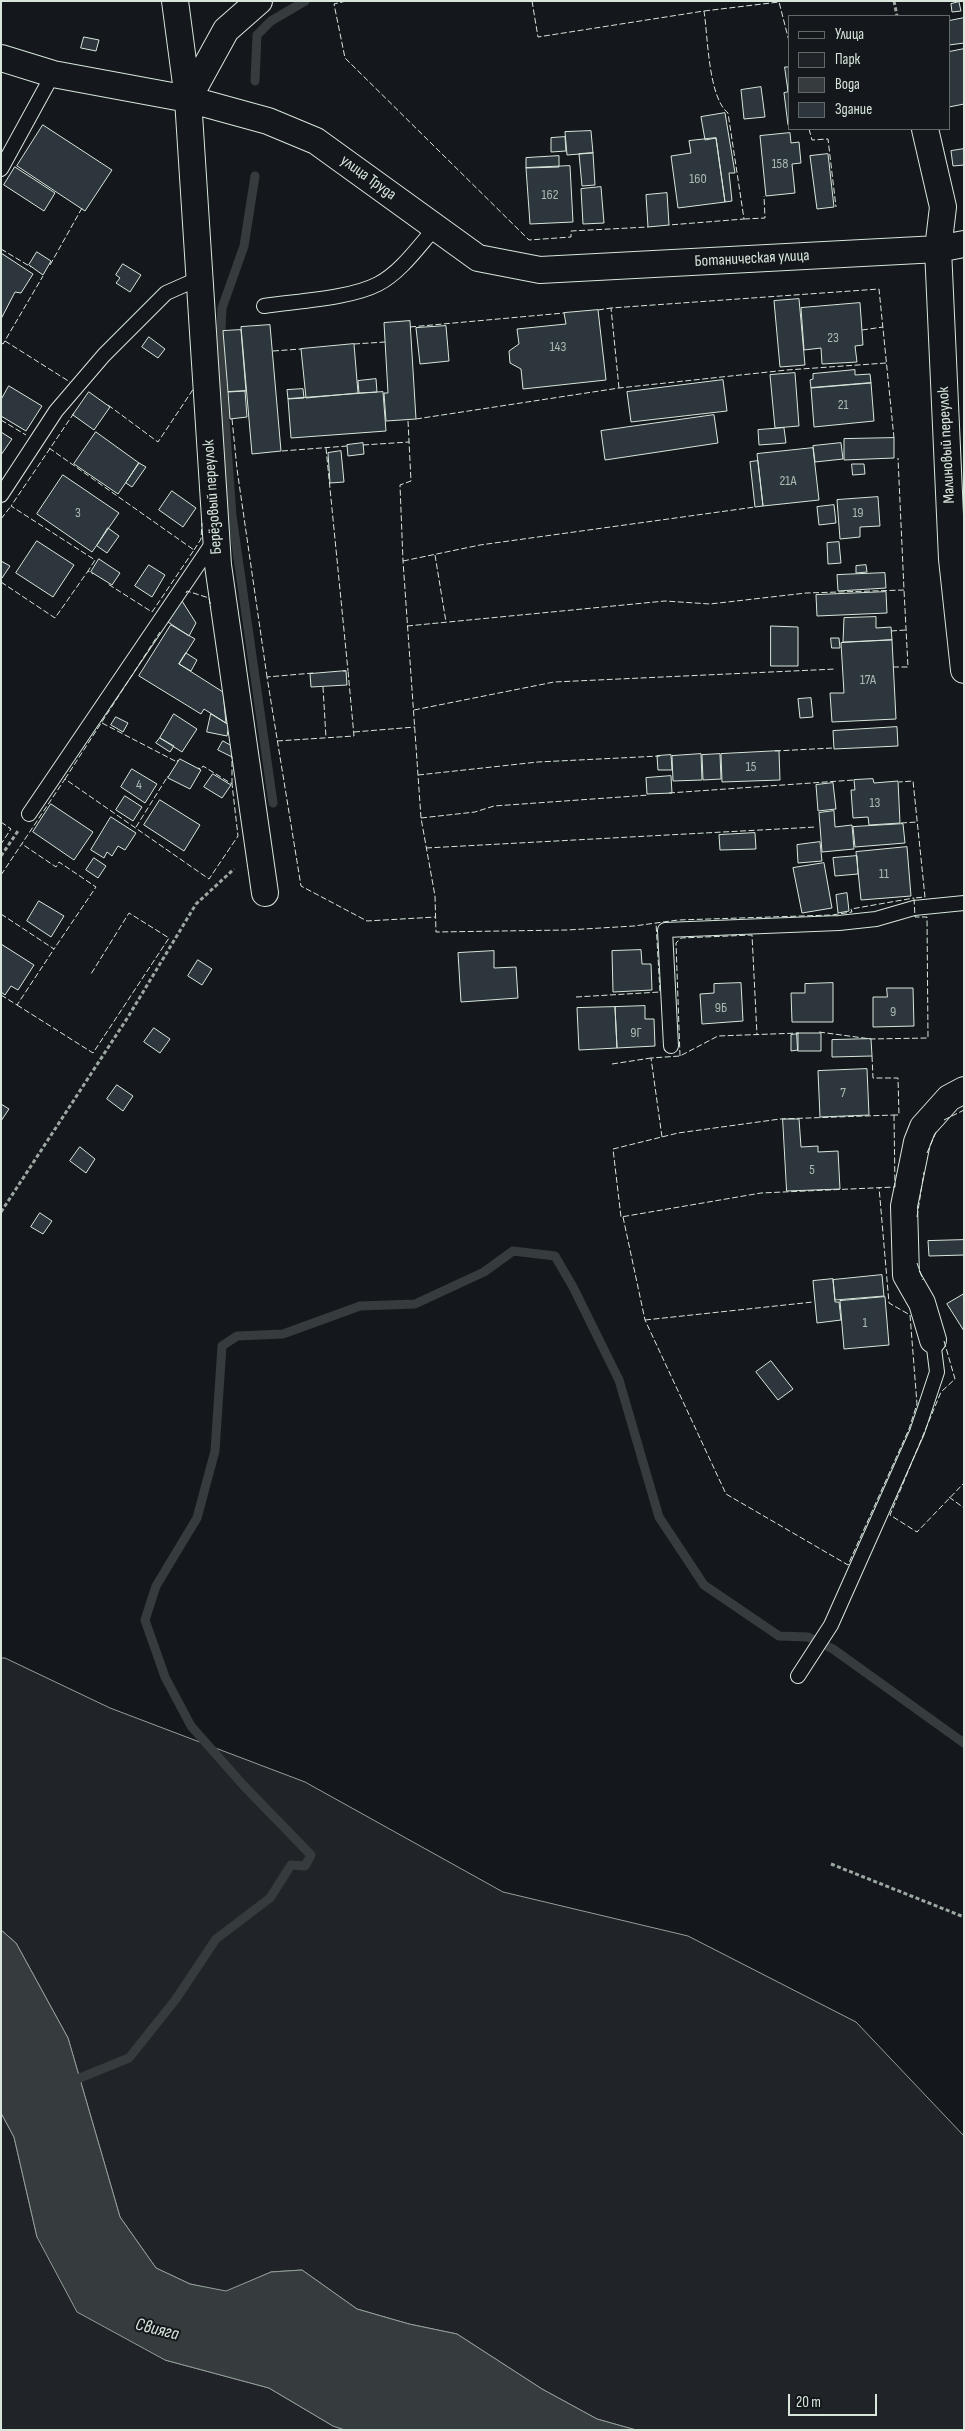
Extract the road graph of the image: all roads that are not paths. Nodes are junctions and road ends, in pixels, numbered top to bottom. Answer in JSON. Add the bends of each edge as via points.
{"nodes":[{"id":1,"x":174,"y":1,"type":"edge"},
{"id":2,"x":259,"y":1,"type":"edge"},
{"id":3,"x":1,"y":58,"type":"edge"},
{"id":4,"x":53,"y":74,"type":"junction"},
{"id":5,"x":188,"y":98,"type":"junction"},
{"id":6,"x":926,"y":130,"type":"edge"},
{"id":7,"x":1,"y":170,"type":"edge"},
{"id":8,"x":435,"y":228,"type":"junction"},
{"id":9,"x":964,"y":244,"type":"edge"},
{"id":10,"x":938,"y":249,"type":"junction"},
{"id":11,"x":540,"y":270,"type":"joint"},
{"id":12,"x":200,"y":278,"type":"junction"},
{"id":13,"x":264,"y":306,"type":"dead end"},
{"id":14,"x":1,"y":495,"type":"edge"},
{"id":15,"x":216,"y":538,"type":"junction"},
{"id":16,"x":964,"y":670,"type":"edge"},
{"id":17,"x":29,"y":814,"type":"road end"},
{"id":18,"x":265,"y":892,"type":"dead end"},
{"id":19,"x":964,"y":903,"type":"edge"},
{"id":20,"x":671,"y":1046,"type":"dead end"},
{"id":21,"x":964,"y":1090,"type":"edge"},
{"id":22,"x":933,"y":1340,"type":"joint"},
{"id":23,"x":798,"y":1676,"type":"dead end"}],
"edges":[{"from":1,"to":5,"type":"street"},
{"from":2,"to":5,"type":"street","via":[[226,30]]},
{"from":3,"to":4,"type":"street","name":"улица Труда"},
{"from":4,"to":5,"type":"street","name":"улица Труда"},
{"from":4,"to":7,"type":"lane"},
{"from":5,"to":8,"type":"street","name":"улица Труда","via":[[268,120],[316,141]]},
{"from":5,"to":12,"type":"street","name":"Берёзовый переулок"},
{"from":6,"to":10,"type":"street","name":"Малиновый переулок","via":[[943,208]]},
{"from":8,"to":11,"type":"street","name":"улица Труда","via":[[478,258]]},
{"from":8,"to":13,"type":"lane","via":[[405,262],[378,284],[344,294]]},
{"from":9,"to":10,"type":"street","name":"Ботаническая улица"},
{"from":10,"to":11,"type":"street","name":"Ботаническая улица"},
{"from":10,"to":16,"type":"street","name":"Малиновый переулок","via":[[952,559]]},
{"from":12,"to":14,"type":"lane","via":[[166,292],[104,355],[56,411]]},
{"from":12,"to":15,"type":"street","name":"Берёзовый переулок"},
{"from":15,"to":17,"type":"lane"},
{"from":15,"to":18,"type":"street","name":"Берёзовый переулок"},
{"from":19,"to":20,"type":"lane","via":[[914,908],[876,919],[838,923],[665,930]]},
{"from":21,"to":22,"type":"street","via":[[949,1098],[923,1127],[916,1142],[904,1206],[906,1275],[922,1303]]},
{"from":22,"to":23,"type":"lane","via":[[937,1372],[917,1432],[831,1625]]}]}
